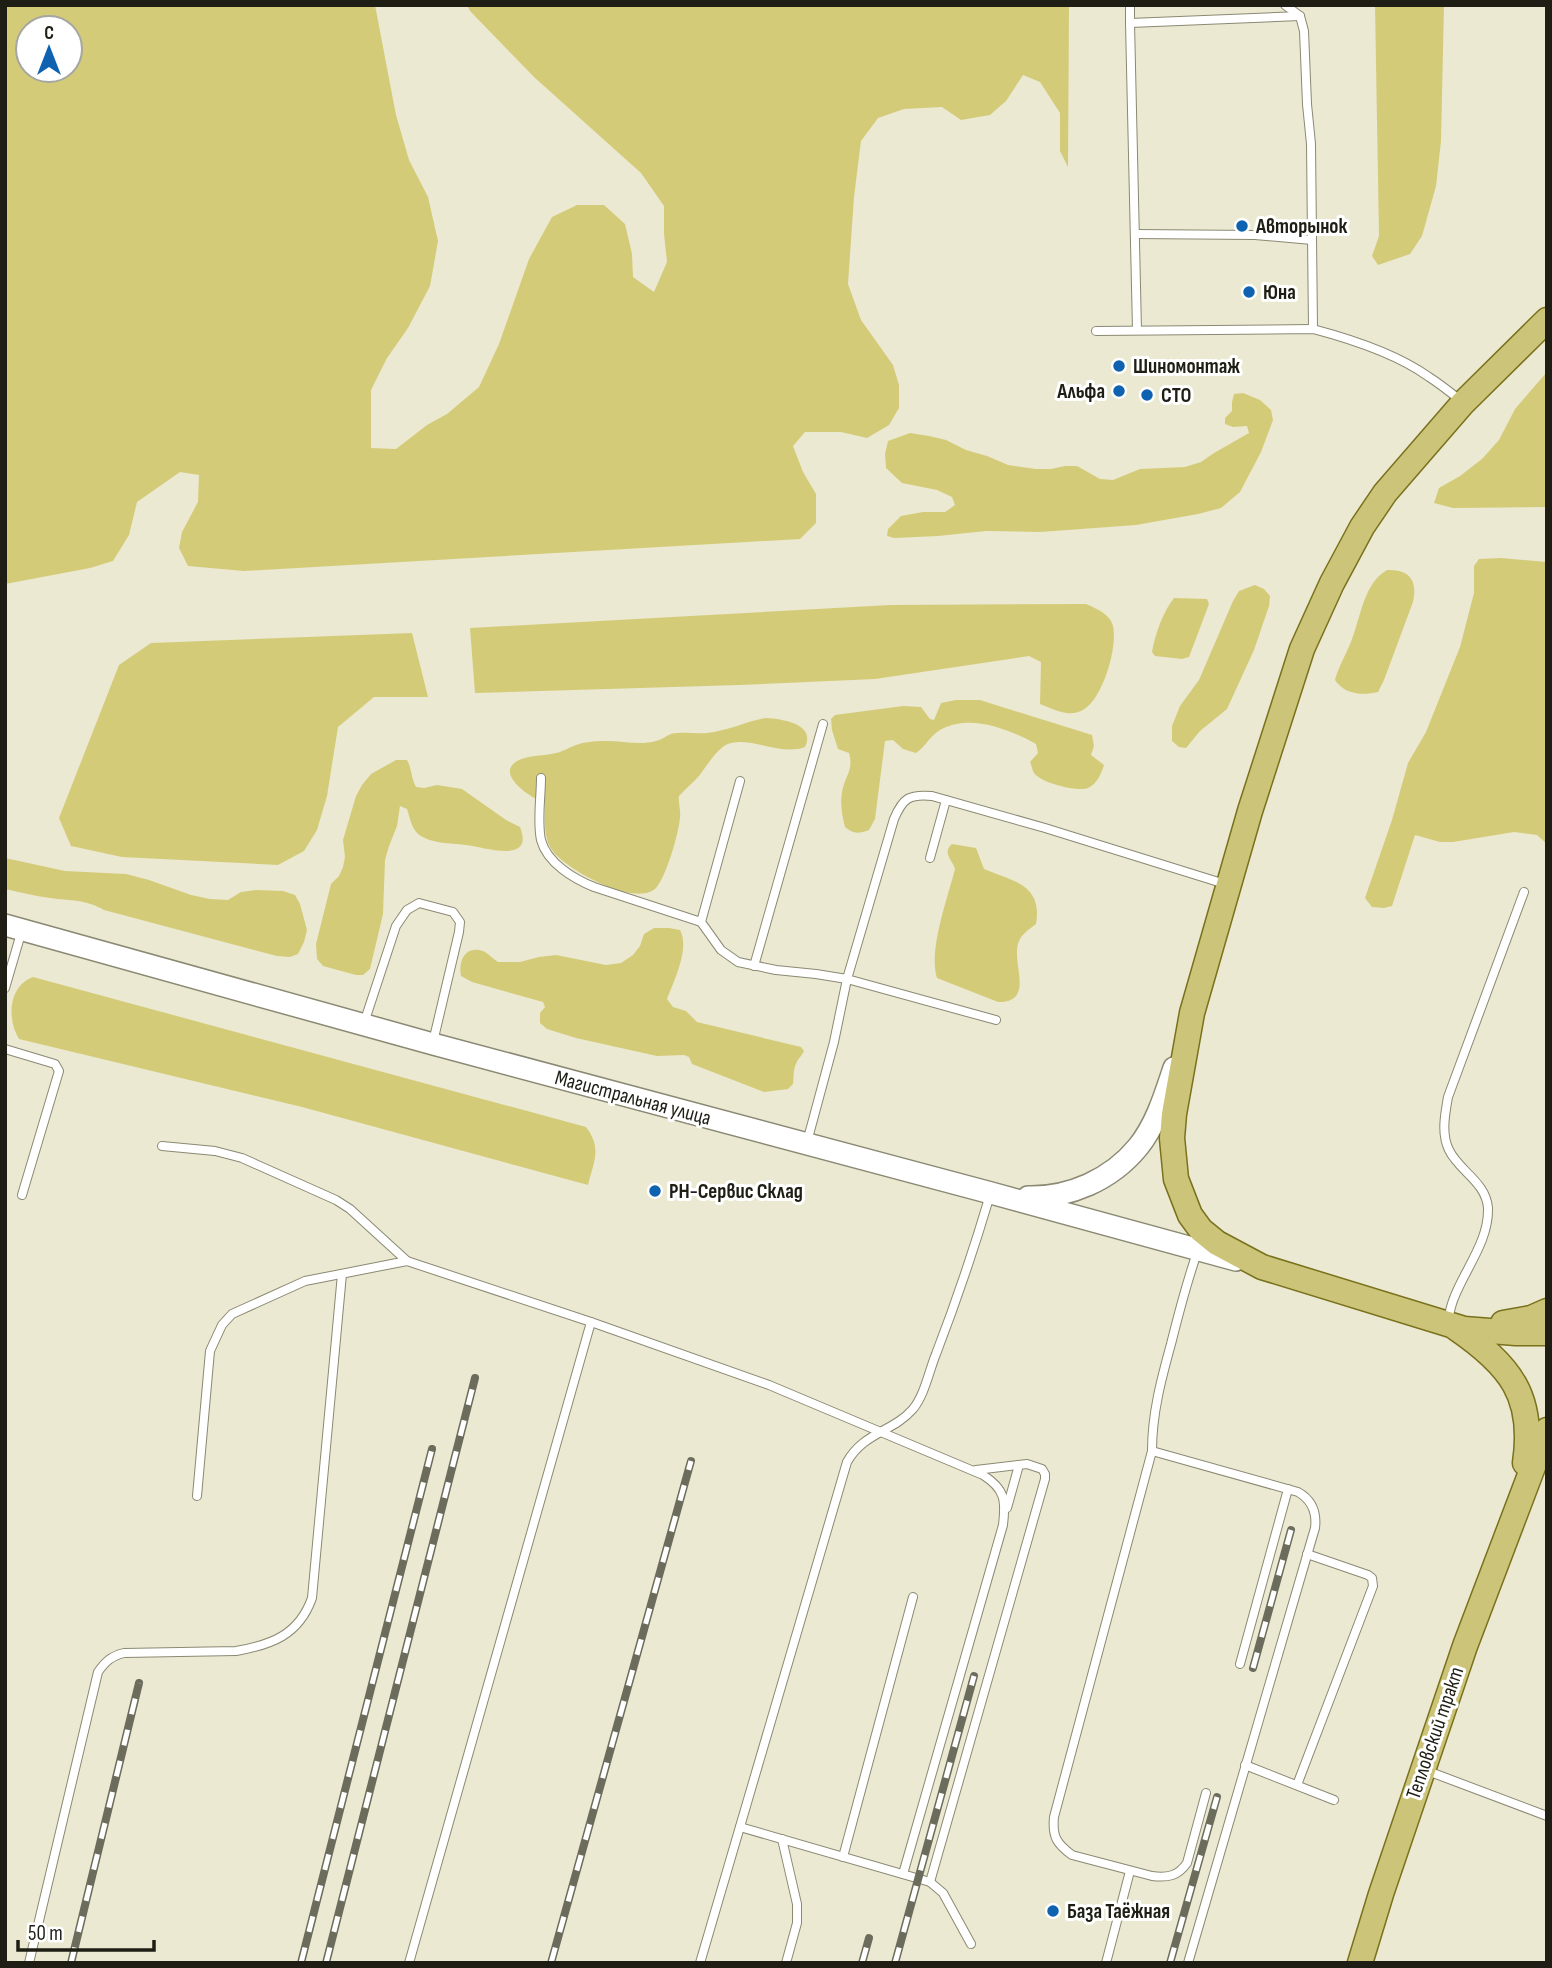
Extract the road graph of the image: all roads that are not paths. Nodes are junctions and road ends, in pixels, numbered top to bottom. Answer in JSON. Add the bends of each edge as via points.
{"nodes":[{"id":1,"x":1130,"y":5,"type":"edge"},
{"id":2,"x":1285,"y":5,"type":"edge"},
{"id":3,"x":1300,"y":16,"type":"junction"},
{"id":4,"x":1130,"y":23,"type":"junction"},
{"id":5,"x":1135,"y":234,"type":"junction"},
{"id":6,"x":1312,"y":240,"type":"junction"},
{"id":7,"x":1547,"y":320,"type":"edge"},
{"id":8,"x":1312,"y":329,"type":"junction"},
{"id":9,"x":1137,"y":330,"type":"junction"},
{"id":10,"x":1096,"y":331,"type":"dead end"},
{"id":11,"x":1463,"y":403,"type":"junction"},
{"id":12,"x":822,"y":724,"type":"dead end"},
{"id":13,"x":541,"y":778,"type":"dead end"},
{"id":14,"x":740,"y":780,"type":"dead end"},
{"id":15,"x":946,"y":800,"type":"junction"},
{"id":16,"x":930,"y":858,"type":"dead end"},
{"id":17,"x":1229,"y":885,"type":"junction"},
{"id":18,"x":1524,"y":892,"type":"dead end"},
{"id":19,"x":701,"y":922,"type":"junction"},
{"id":20,"x":13,"y":928,"type":"edge"},
{"id":21,"x":754,"y":966,"type":"junction"},
{"id":22,"x":847,"y":979,"type":"junction"},
{"id":23,"x":5,"y":988,"type":"edge"},
{"id":24,"x":1192,"y":1013,"type":"junction"},
{"id":25,"x":996,"y":1020,"type":"dead end"},
{"id":26,"x":363,"y":1026,"type":"junction"},
{"id":27,"x":433,"y":1044,"type":"junction"},
{"id":28,"x":5,"y":1049,"type":"edge"},
{"id":29,"x":806,"y":1145,"type":"junction"},
{"id":30,"x":162,"y":1146,"type":"dead end"},
{"id":31,"x":991,"y":1192,"type":"junction"},
{"id":32,"x":22,"y":1195,"type":"dead end"},
{"id":33,"x":1198,"y":1250,"type":"junction"},
{"id":34,"x":407,"y":1261,"type":"junction"},
{"id":35,"x":1262,"y":1267,"type":"junction"},
{"id":36,"x":342,"y":1274,"type":"junction"},
{"id":37,"x":1547,"y":1311,"type":"edge"},
{"id":38,"x":591,"y":1322,"type":"junction"},
{"id":39,"x":1447,"y":1322,"type":"junction"},
{"id":40,"x":1547,"y":1333,"type":"edge"},
{"id":41,"x":1547,"y":1430,"type":"edge"},
{"id":42,"x":881,"y":1431,"type":"junction"},
{"id":43,"x":1152,"y":1451,"type":"junction"},
{"id":44,"x":1547,"y":1453,"type":"edge"},
{"id":45,"x":1019,"y":1465,"type":"junction"},
{"id":46,"x":972,"y":1470,"type":"junction"},
{"id":47,"x":1288,"y":1489,"type":"junction"},
{"id":48,"x":197,"y":1496,"type":"dead end"},
{"id":49,"x":1518,"y":1507,"type":"junction"},
{"id":50,"x":1003,"y":1525,"type":"junction"},
{"id":51,"x":1307,"y":1554,"type":"junction"},
{"id":52,"x":914,"y":1597,"type":"dead end"},
{"id":53,"x":1240,"y":1664,"type":"dead end"},
{"id":54,"x":1245,"y":1765,"type":"junction"},
{"id":55,"x":1422,"y":1769,"type":"junction"},
{"id":56,"x":1297,"y":1785,"type":"junction"},
{"id":57,"x":1206,"y":1793,"type":"dead end"},
{"id":58,"x":1334,"y":1800,"type":"dead end"},
{"id":59,"x":1547,"y":1816,"type":"edge"},
{"id":60,"x":740,"y":1827,"type":"junction"},
{"id":61,"x":782,"y":1839,"type":"junction"},
{"id":62,"x":843,"y":1857,"type":"junction"},
{"id":63,"x":1130,"y":1871,"type":"junction"},
{"id":64,"x":903,"y":1874,"type":"junction"},
{"id":65,"x":930,"y":1882,"type":"junction"},
{"id":66,"x":971,"y":1944,"type":"dead end"},
{"id":67,"x":29,"y":1963,"type":"edge"},
{"id":68,"x":409,"y":1963,"type":"edge"},
{"id":69,"x":700,"y":1963,"type":"edge"},
{"id":70,"x":786,"y":1963,"type":"edge"},
{"id":71,"x":1106,"y":1963,"type":"edge"},
{"id":72,"x":1188,"y":1963,"type":"edge"},
{"id":73,"x":1360,"y":1963,"type":"edge"}],
"edges":[{"from":1,"to":4,"type":"lane"},
{"from":2,"to":3,"type":"lane"},
{"from":3,"to":4,"type":"lane"},
{"from":3,"to":6,"type":"lane","via":[[1311,144]]},
{"from":4,"to":5,"type":"lane"},
{"from":5,"to":6,"type":"lane"},
{"from":5,"to":9,"type":"lane"},
{"from":6,"to":8,"type":"lane"},
{"from":7,"to":11,"type":"main road"},
{"from":8,"to":9,"type":"lane"},
{"from":8,"to":11,"type":"lane","via":[[1400,360]]},
{"from":9,"to":10,"type":"lane"},
{"from":11,"to":17,"type":"main road","via":[[1385,493],[1332,583],[1302,649]]},
{"from":12,"to":21,"type":"lane"},
{"from":13,"to":19,"type":"lane","via":[[541,842],[569,874],[594,887]]},
{"from":14,"to":19,"type":"lane"},
{"from":15,"to":16,"type":"lane"},
{"from":15,"to":17,"type":"lane"},
{"from":15,"to":22,"type":"lane","via":[[920,795],[899,806]]},
{"from":17,"to":24,"type":"main road"},
{"from":18,"to":39,"type":"lane","via":[[1448,1097],[1448,1149],[1484,1192],[1488,1207],[1480,1246],[1453,1299]]},
{"from":19,"to":21,"type":"lane","via":[[729,957]]},
{"from":20,"to":23,"type":"lane"},
{"from":20,"to":26,"type":"main road","name":"Магистральная улица"},
{"from":21,"to":22,"type":"lane"},
{"from":22,"to":25,"type":"lane"},
{"from":22,"to":29,"type":"lane"},
{"from":24,"to":31,"type":"main road","via":[[1152,1125],[1121,1163],[1095,1182],[1072,1191],[1030,1197]]},
{"from":24,"to":35,"type":"main road","via":[[1174,1114],[1176,1179],[1189,1215],[1201,1230]]},
{"from":26,"to":27,"type":"main road","name":"Магистральная улица"},
{"from":26,"to":27,"type":"lane","via":[[396,926],[407,910],[419,903],[453,912],[460,922]]},
{"from":27,"to":29,"type":"main road","name":"Магистральная улица"},
{"from":28,"to":32,"type":"lane","via":[[55,1063],[59,1070]]},
{"from":29,"to":31,"type":"main road","name":"Магистральная улица"},
{"from":30,"to":34,"type":"lane","via":[[227,1153],[336,1200]]},
{"from":31,"to":33,"type":"main road","name":"Магистральная улица"},
{"from":31,"to":42,"type":"lane","via":[[918,1401],[904,1418]]},
{"from":33,"to":35,"type":"main road","name":"Магистральная улица"},
{"from":33,"to":43,"type":"lane","via":[[1160,1385]]},
{"from":34,"to":36,"type":"lane"},
{"from":34,"to":38,"type":"lane"},
{"from":35,"to":39,"type":"main road"},
{"from":36,"to":48,"type":"lane","via":[[290,1287],[232,1314],[222,1325],[210,1351]]},
{"from":36,"to":67,"type":"lane","via":[[312,1598],[307,1612],[289,1633],[254,1648],[124,1653],[105,1662],[98,1672]]},
{"from":37,"to":39,"type":"main road","via":[[1503,1323]]},
{"from":38,"to":42,"type":"lane","via":[[769,1385]]},
{"from":38,"to":68,"type":"lane"},
{"from":39,"to":40,"type":"main road","via":[[1490,1332]]},
{"from":39,"to":49,"type":"main road","via":[[1503,1368],[1521,1397],[1528,1444]]},
{"from":41,"to":49,"type":"main road"},
{"from":42,"to":46,"type":"lane"},
{"from":42,"to":60,"type":"lane","via":[[853,1450],[847,1462]]},
{"from":43,"to":47,"type":"lane"},
{"from":43,"to":63,"type":"lane","via":[[1053,1829],[1056,1839],[1072,1854]]},
{"from":44,"to":49,"type":"main road"},
{"from":45,"to":46,"type":"lane"},
{"from":45,"to":50,"type":"lane"},
{"from":45,"to":65,"type":"lane","via":[[1042,1469],[1045,1479]]},
{"from":46,"to":50,"type":"lane","via":[[1002,1494]]},
{"from":47,"to":51,"type":"lane","via":[[1306,1496],[1314,1511],[1315,1528]]},
{"from":47,"to":53,"type":"lane"},
{"from":49,"to":55,"type":"main road","name":"Тепловский тракт"},
{"from":50,"to":64,"type":"lane"},
{"from":51,"to":54,"type":"lane"},
{"from":51,"to":56,"type":"lane","via":[[1368,1575],[1373,1587]]},
{"from":52,"to":62,"type":"lane"},
{"from":54,"to":56,"type":"lane"},
{"from":54,"to":72,"type":"lane"},
{"from":55,"to":59,"type":"lane"},
{"from":55,"to":73,"type":"main road","name":"Тепловский тракт"},
{"from":56,"to":58,"type":"lane"},
{"from":57,"to":63,"type":"lane","via":[[1181,1872],[1165,1878]]},
{"from":60,"to":61,"type":"lane"},
{"from":60,"to":69,"type":"lane"},
{"from":61,"to":62,"type":"lane"},
{"from":61,"to":70,"type":"lane","via":[[797,1904]]},
{"from":62,"to":64,"type":"lane"},
{"from":63,"to":71,"type":"lane"},
{"from":64,"to":65,"type":"lane"},
{"from":65,"to":66,"type":"lane","via":[[943,1893]]}]}
